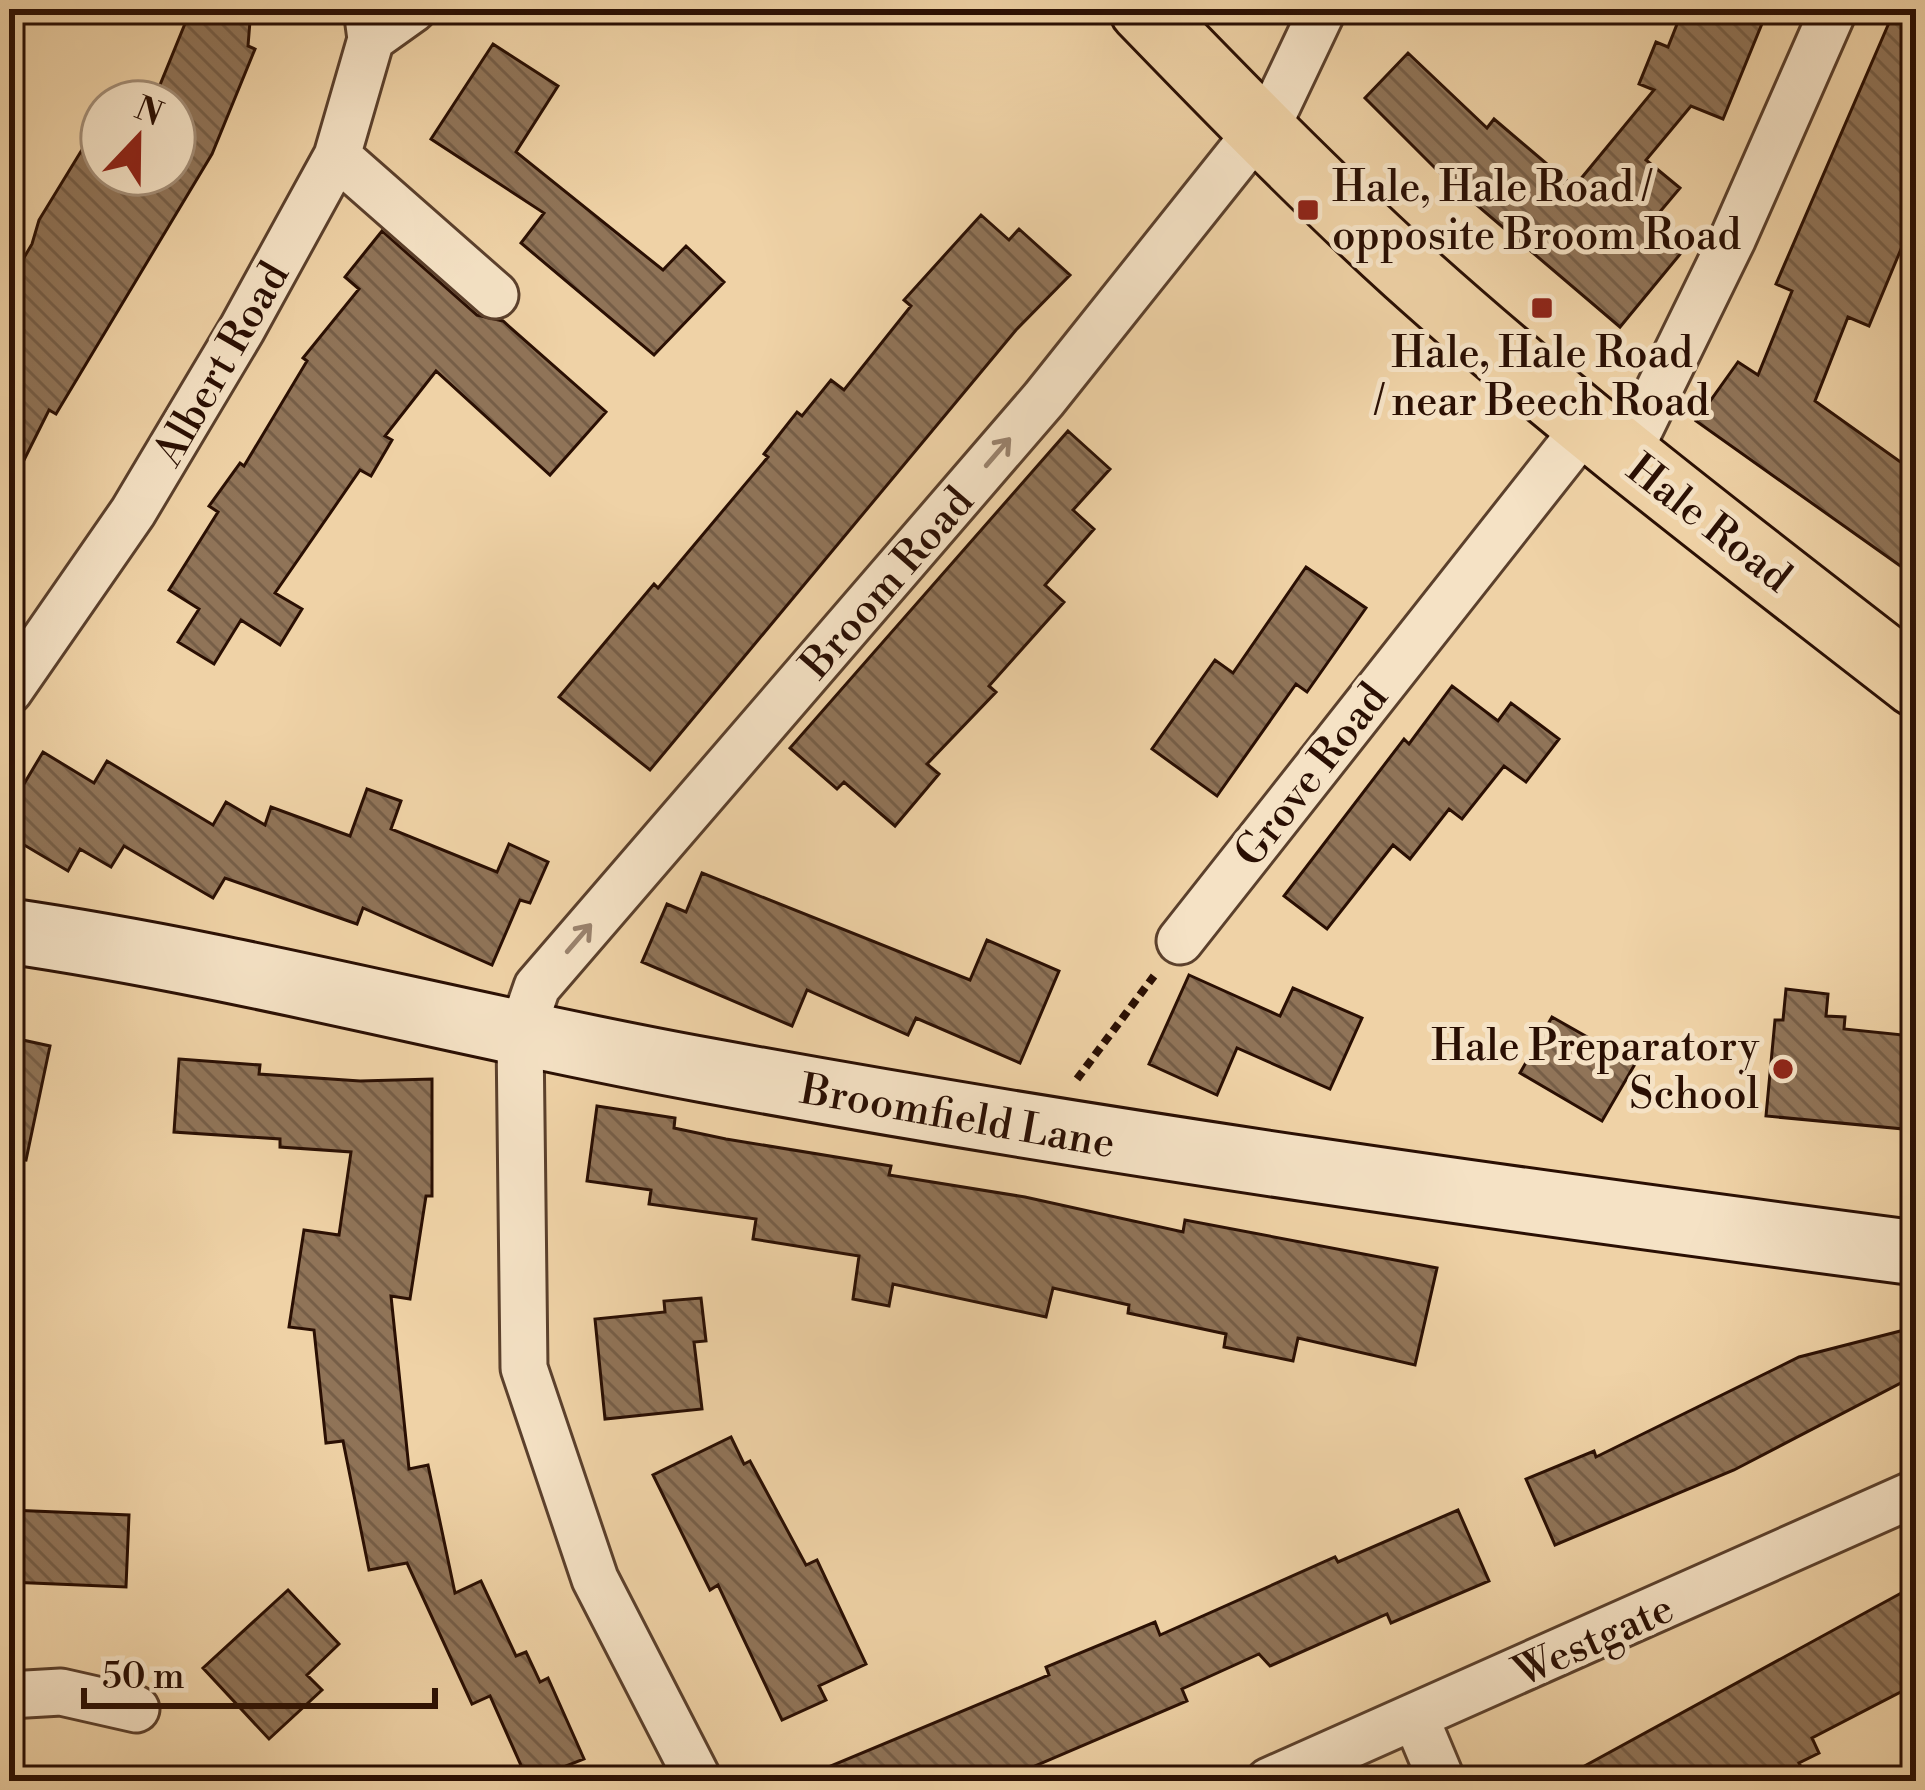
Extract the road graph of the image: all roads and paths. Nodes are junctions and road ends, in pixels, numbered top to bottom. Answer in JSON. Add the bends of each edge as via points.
{"nodes":[{"id":1,"x":413,"y":9,"type":"edge"},
{"id":2,"x":1143,"y":9,"type":"edge"},
{"id":3,"x":1323,"y":9,"type":"edge"},
{"id":4,"x":1834,"y":9,"type":"edge"},
{"id":5,"x":369,"y":24,"type":"edge"},
{"id":6,"x":1259,"y":129,"type":"junction"},
{"id":7,"x":337,"y":156,"type":"junction"},
{"id":8,"x":495,"y":295,"type":"dead end"},
{"id":9,"x":1607,"y":441,"type":"junction"},
{"id":10,"x":1916,"y":683,"type":"edge"},
{"id":11,"x":9,"y":691,"type":"edge"},
{"id":12,"x":9,"y":931,"type":"edge"},
{"id":13,"x":1180,"y":941,"type":"joint"},
{"id":14,"x":520,"y":1036,"type":"junction"},
{"id":15,"x":1049,"y":1134,"type":"junction"},
{"id":16,"x":1916,"y":1253,"type":"edge"},
{"id":17,"x":1916,"y":1493,"type":"edge"},
{"id":18,"x":9,"y":1695,"type":"edge"},
{"id":19,"x":136,"y":1709,"type":"dead end"},
{"id":20,"x":1416,"y":1719,"type":"junction"},
{"id":21,"x":699,"y":1781,"type":"edge"},
{"id":22,"x":1269,"y":1781,"type":"edge"},
{"id":23,"x":1442,"y":1781,"type":"edge"}],
"edges":[{"from":1,"to":5,"type":"street"},
{"from":2,"to":6,"type":"main road","name":"Hale Road"},
{"from":3,"to":6,"type":"street","name":"Broom Road"},
{"from":4,"to":9,"type":"street","name":"Grove Road","via":[[1733,238]]},
{"from":5,"to":7,"type":"street","name":"Albert Road"},
{"from":6,"to":9,"type":"main road","name":"Hale Road","via":[[1408,271]]},
{"from":14,"to":6,"type":"street","name":"Broom Road","one_way":true,"via":[[537,987],[1044,399]]},
{"from":7,"to":8,"type":"street"},
{"from":7,"to":11,"type":"street","name":"Albert Road","via":[[133,512]]},
{"from":9,"to":10,"type":"main road","name":"Hale Road"},
{"from":9,"to":13,"type":"street","name":"Grove Road"},
{"from":12,"to":14,"type":"main road","name":"Broomfield Lane","via":[[151,952]]},
{"from":13,"to":15,"type":"path","via":[[1061,1100]]},
{"from":14,"to":15,"type":"main road","name":"Broomfield Lane"},
{"from":14,"to":21,"type":"street","via":[[524,1368],[595,1579]]},
{"from":15,"to":16,"type":"main road","name":"Broomfield Lane"},
{"from":17,"to":20,"type":"street","name":"Westgate"},
{"from":18,"to":19,"type":"street","via":[[61,1692]]},
{"from":20,"to":22,"type":"street","name":"Westgate"},
{"from":20,"to":23,"type":"street"}]}
